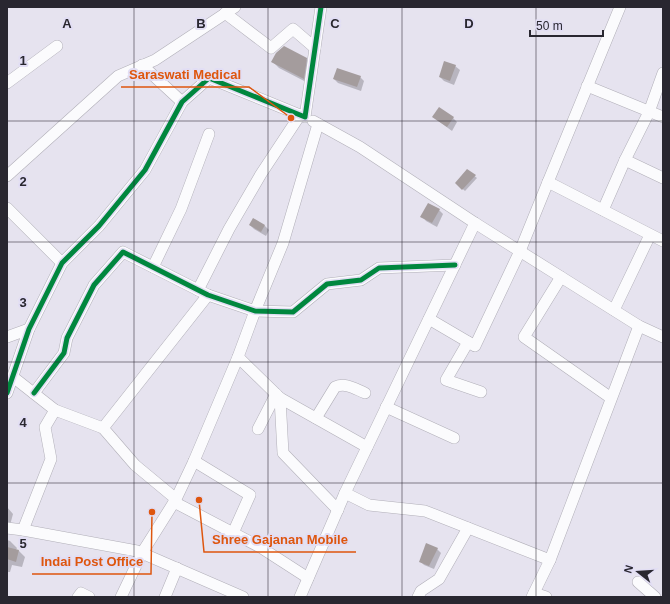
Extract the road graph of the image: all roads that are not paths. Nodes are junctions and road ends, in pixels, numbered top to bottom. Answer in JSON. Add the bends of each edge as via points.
{"nodes":[{"id":1,"x":620,"y":7,"type":"edge"},
{"id":2,"x":318,"y":8,"type":"edge"},
{"id":3,"x":230,"y":10,"type":"edge"},
{"id":4,"x":57,"y":46,"type":"dead end"},
{"id":5,"x":315,"y":48,"type":"junction"},
{"id":6,"x":142,"y":66,"type":"junction"},
{"id":7,"x":663,"y":73,"type":"edge"},
{"id":8,"x":7,"y":83,"type":"edge"},
{"id":9,"x":587,"y":86,"type":"junction"},
{"id":10,"x":182,"y":102,"type":"junction"},
{"id":11,"x":649,"y":112,"type":"junction"},
{"id":12,"x":302,"y":116,"type":"junction"},
{"id":13,"x":663,"y":117,"type":"edge"},
{"id":14,"x":318,"y":124,"type":"junction"},
{"id":15,"x":209,"y":134,"type":"dead end"},
{"id":16,"x":625,"y":160,"type":"junction"},
{"id":17,"x":7,"y":176,"type":"edge"},
{"id":18,"x":663,"y":178,"type":"edge"},
{"id":19,"x":548,"y":182,"type":"junction"},
{"id":20,"x":7,"y":208,"type":"edge"},
{"id":21,"x":603,"y":210,"type":"junction"},
{"id":22,"x":475,"y":223,"type":"junction"},
{"id":23,"x":650,"y":235,"type":"junction"},
{"id":24,"x":663,"y":241,"type":"edge"},
{"id":25,"x":520,"y":251,"type":"junction"},
{"id":26,"x":62,"y":263,"type":"junction"},
{"id":27,"x":455,"y":265,"type":"junction"},
{"id":28,"x":152,"y":267,"type":"junction"},
{"id":29,"x":561,"y":277,"type":"junction"},
{"id":30,"x":203,"y":292,"type":"junction"},
{"id":31,"x":614,"y":310,"type":"junction"},
{"id":32,"x":255,"y":311,"type":"junction"},
{"id":33,"x":429,"y":319,"type":"junction"},
{"id":34,"x":639,"y":326,"type":"junction"},
{"id":35,"x":29,"y":329,"type":"junction"},
{"id":36,"x":7,"y":337,"type":"edge"},
{"id":37,"x":663,"y":337,"type":"edge"},
{"id":38,"x":468,"y":342,"type":"junction"},
{"id":39,"x":238,"y":357,"type":"junction"},
{"id":40,"x":13,"y":376,"type":"junction"},
{"id":41,"x":481,"y":392,"type":"dead end"},
{"id":42,"x":7,"y":393,"type":"edge"},
{"id":43,"x":34,"y":393,"type":"junction"},
{"id":44,"x":365,"y":393,"type":"dead end"},
{"id":45,"x":278,"y":396,"type":"junction"},
{"id":46,"x":611,"y":398,"type":"junction"},
{"id":47,"x":386,"y":407,"type":"junction"},
{"id":48,"x":55,"y":410,"type":"junction"},
{"id":49,"x":316,"y":418,"type":"junction"},
{"id":50,"x":103,"y":428,"type":"junction"},
{"id":51,"x":258,"y":429,"type":"dead end"},
{"id":52,"x":454,"y":438,"type":"dead end"},
{"id":53,"x":367,"y":447,"type":"junction"},
{"id":54,"x":194,"y":461,"type":"junction"},
{"id":55,"x":345,"y":493,"type":"junction"},
{"id":56,"x":175,"y":500,"type":"junction"},
{"id":57,"x":338,"y":510,"type":"junction"},
{"id":58,"x":7,"y":528,"type":"edge"},
{"id":59,"x":468,"y":528,"type":"junction"},
{"id":60,"x":23,"y":530,"type":"junction"},
{"id":61,"x":233,"y":533,"type":"junction"},
{"id":62,"x":142,"y":553,"type":"junction"},
{"id":63,"x":550,"y":560,"type":"junction"},
{"id":64,"x":177,"y":568,"type":"junction"},
{"id":65,"x":308,"y":578,"type":"junction"},
{"id":66,"x":638,"y":582,"type":"dead end"},
{"id":67,"x":533,"y":595,"type":"edge"},
{"id":68,"x":78,"y":597,"type":"edge"},
{"id":69,"x":89,"y":597,"type":"edge"},
{"id":70,"x":121,"y":597,"type":"edge"},
{"id":71,"x":165,"y":597,"type":"edge"},
{"id":72,"x":244,"y":597,"type":"edge"},
{"id":73,"x":300,"y":597,"type":"edge"},
{"id":74,"x":418,"y":597,"type":"edge"},
{"id":75,"x":546,"y":597,"type":"edge"},
{"id":76,"x":655,"y":597,"type":"edge"}],
"edges":[{"from":1,"to":9,"type":"street"},
{"from":2,"to":5,"type":"street"},
{"from":3,"to":5,"type":"street","via":[[271,48],[293,29]]},
{"from":3,"to":6,"type":"street"},
{"from":4,"to":8,"type":"street"},
{"from":5,"to":12,"type":"street"},
{"from":6,"to":10,"type":"street"},
{"from":6,"to":17,"type":"street","via":[[118,76]]},
{"from":7,"to":11,"type":"street"},
{"from":9,"to":11,"type":"street"},
{"from":9,"to":19,"type":"street"},
{"from":10,"to":12,"type":"street","via":[[208,78]]},
{"from":10,"to":26,"type":"street","via":[[145,170],[99,226]]},
{"from":11,"to":13,"type":"street"},
{"from":11,"to":16,"type":"street"},
{"from":12,"to":14,"type":"street"},
{"from":12,"to":30,"type":"street","via":[[261,174],[229,229]]},
{"from":14,"to":22,"type":"street","via":[[360,147]]},
{"from":14,"to":32,"type":"street","via":[[283,243]]},
{"from":15,"to":28,"type":"street","via":[[181,209]]},
{"from":16,"to":18,"type":"street"},
{"from":16,"to":21,"type":"street"},
{"from":19,"to":21,"type":"street"},
{"from":19,"to":25,"type":"street"},
{"from":20,"to":26,"type":"street"},
{"from":21,"to":23,"type":"street"},
{"from":22,"to":25,"type":"street"},
{"from":22,"to":27,"type":"street"},
{"from":23,"to":24,"type":"street"},
{"from":23,"to":31,"type":"street"},
{"from":25,"to":29,"type":"street"},
{"from":25,"to":38,"type":"street","via":[[475,346]]},
{"from":26,"to":35,"type":"street"},
{"from":27,"to":32,"type":"street","via":[[379,268],[361,280],[327,284],[293,312]]},
{"from":27,"to":33,"type":"street"},
{"from":28,"to":30,"type":"street"},
{"from":28,"to":43,"type":"street","via":[[123,252],[94,285],[67,338],[64,352]]},
{"from":29,"to":31,"type":"street"},
{"from":29,"to":46,"type":"street","via":[[524,337]]},
{"from":30,"to":32,"type":"street"},
{"from":30,"to":50,"type":"street"},
{"from":31,"to":34,"type":"street"},
{"from":32,"to":39,"type":"street"},
{"from":33,"to":38,"type":"street"},
{"from":33,"to":47,"type":"street"},
{"from":34,"to":37,"type":"street"},
{"from":34,"to":46,"type":"street"},
{"from":35,"to":36,"type":"street"},
{"from":35,"to":40,"type":"street"},
{"from":38,"to":41,"type":"street","via":[[446,380]]},
{"from":39,"to":45,"type":"street"},
{"from":39,"to":54,"type":"street"},
{"from":40,"to":42,"type":"street"},
{"from":40,"to":43,"type":"street"},
{"from":43,"to":48,"type":"street"},
{"from":44,"to":49,"type":"street","via":[[340,385],[335,388]]},
{"from":45,"to":49,"type":"street"},
{"from":45,"to":51,"type":"street"},
{"from":45,"to":57,"type":"street","via":[[283,453]]},
{"from":46,"to":63,"type":"street"},
{"from":47,"to":52,"type":"street"},
{"from":47,"to":53,"type":"street"},
{"from":48,"to":50,"type":"street"},
{"from":48,"to":60,"type":"street","via":[[45,427],[51,458]]},
{"from":49,"to":53,"type":"street"},
{"from":50,"to":56,"type":"street","via":[[135,465]]},
{"from":53,"to":55,"type":"street"},
{"from":54,"to":56,"type":"street"},
{"from":54,"to":61,"type":"street","via":[[250,495]]},
{"from":55,"to":57,"type":"street"},
{"from":55,"to":59,"type":"street","via":[[373,506],[425,511]]},
{"from":56,"to":61,"type":"street"},
{"from":56,"to":62,"type":"street"},
{"from":57,"to":65,"type":"street"},
{"from":58,"to":60,"type":"street"},
{"from":59,"to":63,"type":"street"},
{"from":59,"to":74,"type":"street","via":[[439,578],[421,591]]},
{"from":60,"to":62,"type":"street"},
{"from":61,"to":65,"type":"street"},
{"from":62,"to":64,"type":"street"},
{"from":62,"to":70,"type":"street"},
{"from":63,"to":67,"type":"street"},
{"from":64,"to":71,"type":"street"},
{"from":64,"to":72,"type":"street"},
{"from":65,"to":73,"type":"street"},
{"from":66,"to":76,"type":"street"},
{"from":67,"to":75,"type":"street"},
{"from":68,"to":69,"type":"street","via":[[81,593]]}]}
